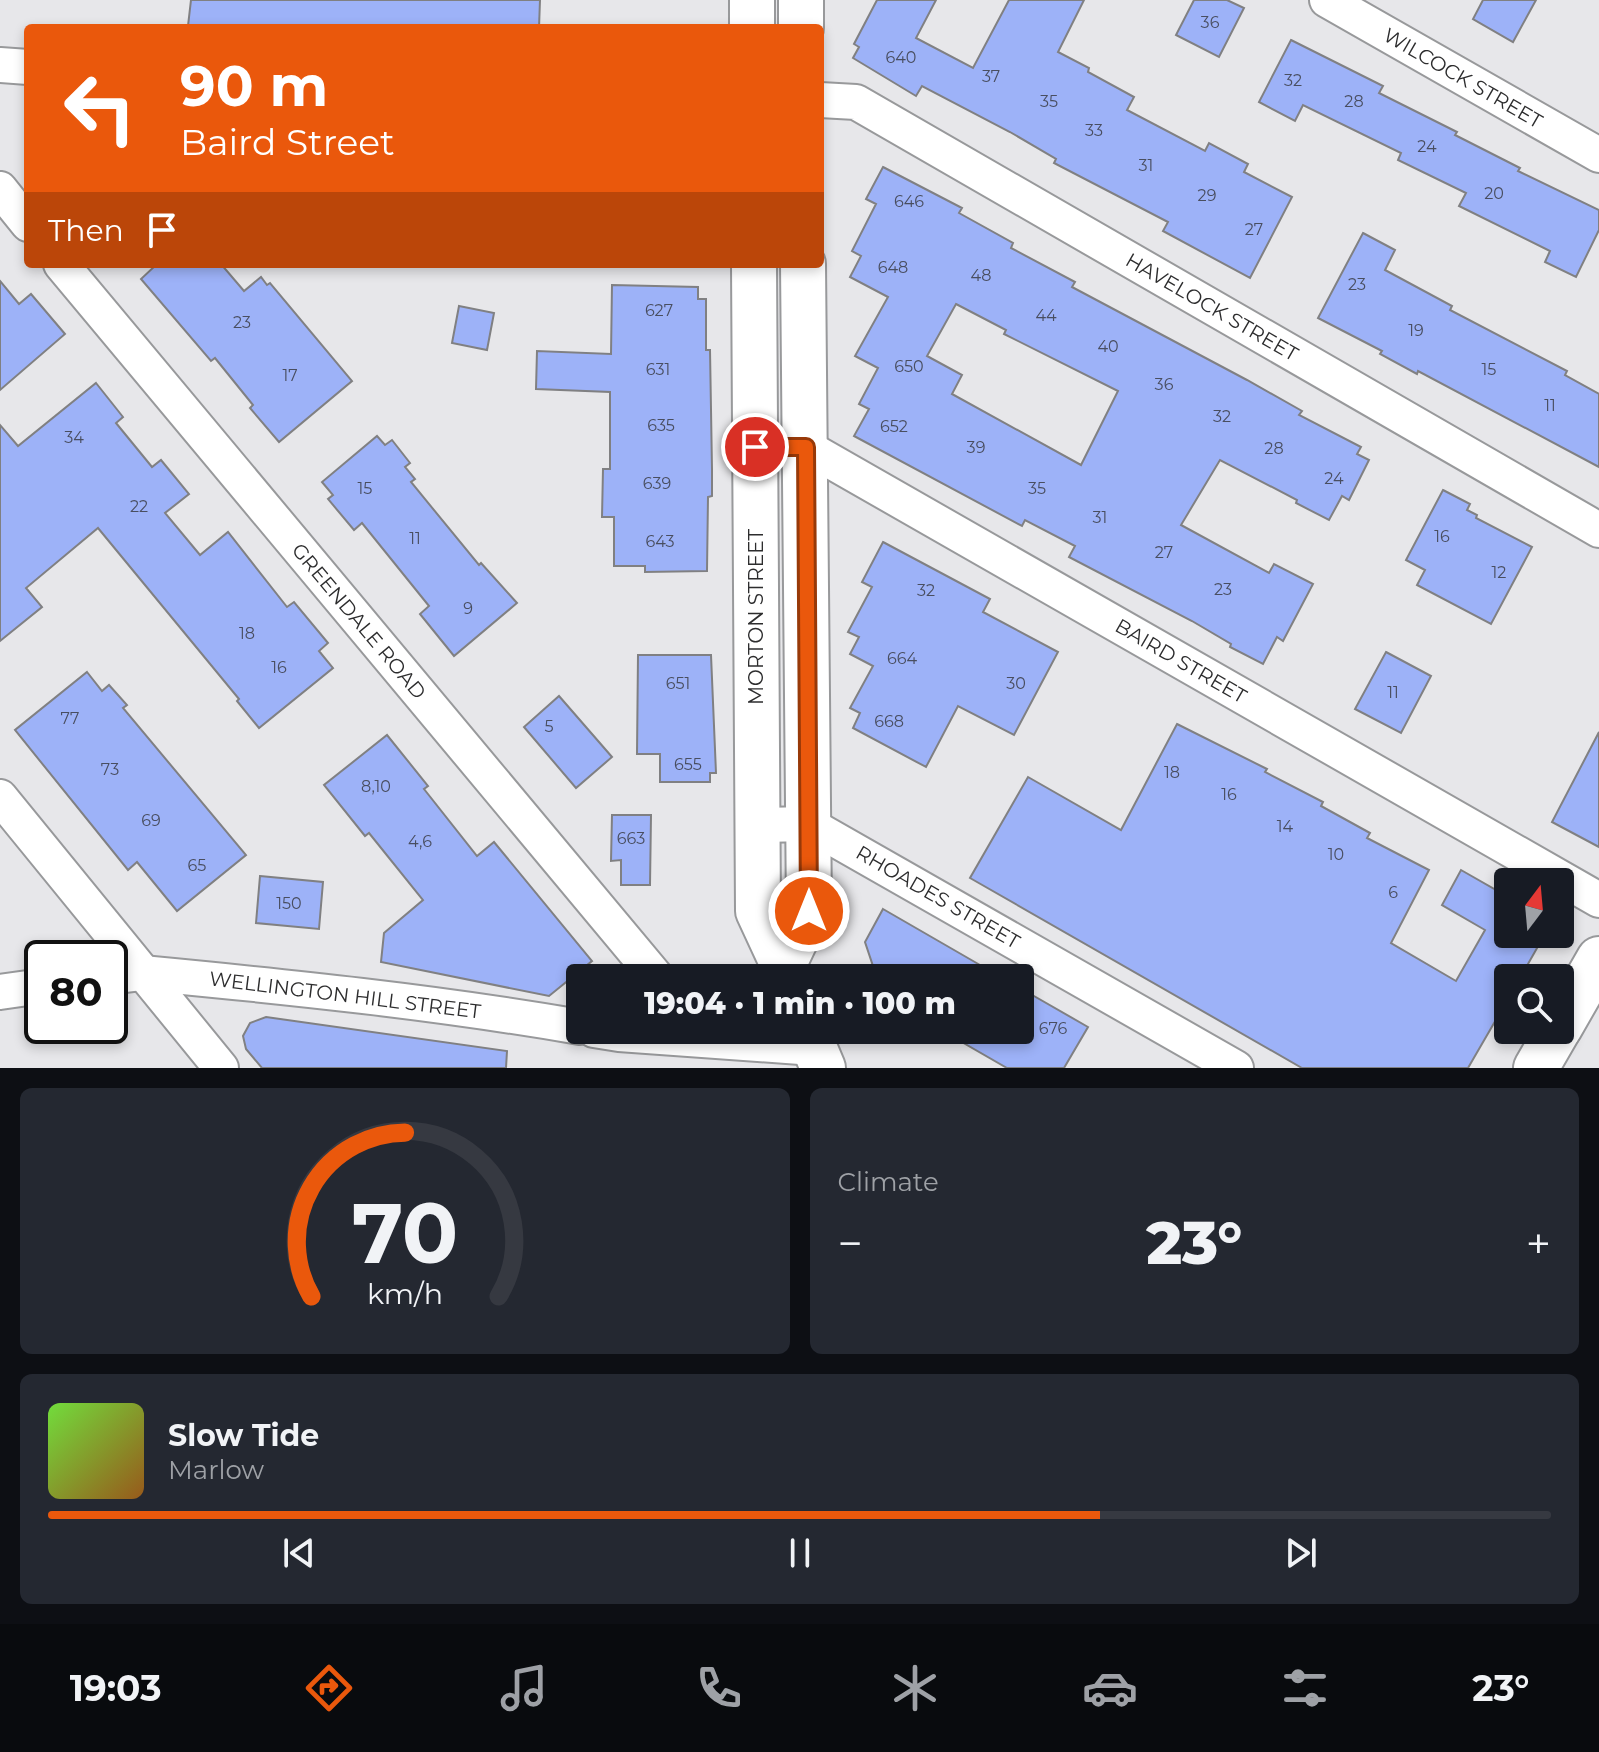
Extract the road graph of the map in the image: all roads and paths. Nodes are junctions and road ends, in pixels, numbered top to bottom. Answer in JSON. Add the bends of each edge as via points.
{"nodes":[{"id":1,"x":752,"y":0,"type":"edge"},
{"id":2,"x":801,"y":0,"type":"edge"},
{"id":3,"x":1327,"y":0,"type":"edge"},
{"id":4,"x":752,"y":24,"type":"edge"},
{"id":5,"x":801,"y":24,"type":"edge"},
{"id":6,"x":0,"y":65,"type":"edge"},
{"id":7,"x":24,"y":67,"type":"edge"},
{"id":8,"x":824,"y":100,"type":"edge"},
{"id":9,"x":1599,"y":155,"type":"edge"},
{"id":10,"x":0,"y":189,"type":"edge"},
{"id":11,"x":24,"y":219,"type":"edge"},
{"id":12,"x":64,"y":268,"type":"edge"},
{"id":13,"x":754,"y":268,"type":"edge"},
{"id":14,"x":803,"y":268,"type":"edge"},
{"id":15,"x":755,"y":447,"type":"junction"},
{"id":16,"x":806,"y":447,"type":"junction"},
{"id":17,"x":1599,"y":530,"type":"edge"},
{"id":18,"x":0,"y":797,"type":"edge"},
{"id":19,"x":808,"y":824,"type":"junction"},
{"id":20,"x":758,"y":825,"type":"junction"},
{"id":21,"x":1599,"y":900,"type":"edge"},
{"id":22,"x":101,"y":940,"type":"edge"},
{"id":23,"x":1599,"y":959,"type":"edge"},
{"id":24,"x":645,"y":964,"type":"edge"},
{"id":25,"x":784,"y":964,"type":"edge"},
{"id":26,"x":790,"y":964,"type":"edge"},
{"id":27,"x":128,"y":975,"type":"edge"},
{"id":28,"x":128,"y":977,"type":"edge"},
{"id":29,"x":24,"y":989,"type":"edge"},
{"id":30,"x":0,"y":992,"type":"edge"},
{"id":31,"x":1574,"y":1002,"type":"edge"},
{"id":32,"x":566,"y":1025,"type":"edge"},
{"id":33,"x":750,"y":1044,"type":"edge"},
{"id":34,"x":1550,"y":1044,"type":"edge"},
{"id":35,"x":815,"y":1049,"type":"edge"},
{"id":36,"x":221,"y":1068,"type":"edge"},
{"id":37,"x":1236,"y":1068,"type":"edge"},
{"id":38,"x":1536,"y":1068,"type":"edge"}],
"edges":[{"from":1,"to":4,"type":"main road"},
{"from":2,"to":5,"type":"main road"},
{"from":3,"to":9,"type":"street","name":"WILCOCK STREET"},
{"from":6,"to":7,"type":"street"},
{"from":8,"to":17,"type":"street","name":"HAVELOCK STREET","via":[[856,102]]},
{"from":10,"to":11,"type":"street"},
{"from":12,"to":24,"type":"street","name":"GREENDALE ROAD"},
{"from":13,"to":15,"type":"main road","name":"MORTON STREET"},
{"from":14,"to":16,"type":"main road","name":"MORTON STREET"},
{"from":15,"to":16,"type":"street","name":"BAIRD STREET"},
{"from":15,"to":20,"type":"main road","name":"MORTON STREET"},
{"from":16,"to":19,"type":"main road","name":"MORTON STREET"},
{"from":16,"to":21,"type":"street","name":"BAIRD STREET"},
{"from":18,"to":22,"type":"street"},
{"from":19,"to":20,"type":"street"},
{"from":19,"to":26,"type":"main road","name":"MORTON STREET","via":[[809,911]]},
{"from":19,"to":37,"type":"street","name":"RHOADES STREET"},
{"from":20,"to":25,"type":"main road","name":"MORTON STREET","via":[[758,911]]},
{"from":23,"to":31,"type":"main road"},
{"from":27,"to":32,"type":"street","name":"WELLINGTON HILL STREET","via":[[340,992]]},
{"from":28,"to":36,"type":"street"},
{"from":29,"to":30,"type":"street"},
{"from":33,"to":35,"type":"street"},
{"from":34,"to":38,"type":"main road"}]}
